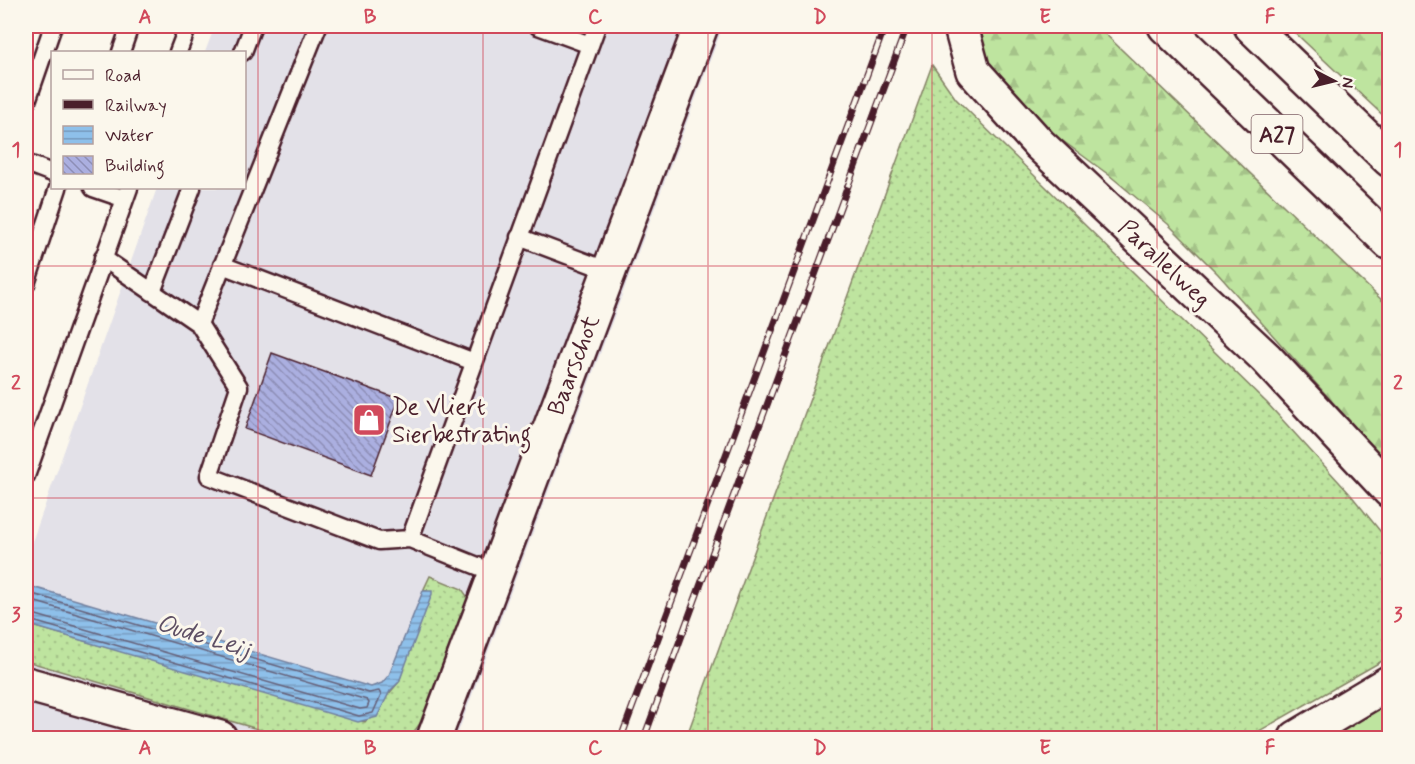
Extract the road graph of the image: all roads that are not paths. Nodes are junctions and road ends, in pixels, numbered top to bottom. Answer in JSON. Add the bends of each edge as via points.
{"nodes":[{"id":1,"x":53,"y":26,"type":"edge"},
{"id":2,"x":130,"y":26,"type":"edge"},
{"id":3,"x":188,"y":26,"type":"edge"},
{"id":4,"x":253,"y":26,"type":"edge"},
{"id":5,"x":318,"y":26,"type":"edge"},
{"id":6,"x":538,"y":26,"type":"edge"},
{"id":7,"x":597,"y":26,"type":"edge"},
{"id":8,"x":701,"y":26,"type":"edge"},
{"id":9,"x":964,"y":26,"type":"edge"},
{"id":10,"x":1165,"y":26,"type":"edge"},
{"id":11,"x":1251,"y":26,"type":"edge"},
{"id":12,"x":590,"y":45,"type":"junction"},
{"id":13,"x":121,"y":51,"type":"edge"},
{"id":14,"x":178,"y":51,"type":"edge"},
{"id":15,"x":243,"y":51,"type":"edge"},
{"id":16,"x":47,"y":61,"type":"edge"},
{"id":17,"x":26,"y":104,"type":"edge"},
{"id":18,"x":1389,"y":160,"type":"edge"},
{"id":19,"x":26,"y":163,"type":"edge"},
{"id":20,"x":51,"y":173,"type":"edge"},
{"id":21,"x":58,"y":189,"type":"edge"},
{"id":22,"x":100,"y":189,"type":"edge"},
{"id":23,"x":192,"y":189,"type":"edge"},
{"id":24,"x":127,"y":193,"type":"edge"},
{"id":25,"x":519,"y":237,"type":"junction"},
{"id":26,"x":1389,"y":243,"type":"edge"},
{"id":27,"x":103,"y":258,"type":"junction"},
{"id":28,"x":222,"y":265,"type":"junction"},
{"id":29,"x":609,"y":271,"type":"junction"},
{"id":30,"x":26,"y":284,"type":"edge"},
{"id":31,"x":152,"y":292,"type":"junction"},
{"id":32,"x":199,"y":324,"type":"junction"},
{"id":33,"x":474,"y":362,"type":"junction"},
{"id":34,"x":26,"y":477,"type":"edge"},
{"id":35,"x":1389,"y":491,"type":"edge"},
{"id":36,"x":410,"y":538,"type":"junction"},
{"id":37,"x":495,"y":573,"type":"junction"},
{"id":38,"x":1389,"y":682,"type":"edge"},
{"id":39,"x":26,"y":684,"type":"edge"},
{"id":40,"x":220,"y":738,"type":"edge"},
{"id":41,"x":434,"y":738,"type":"edge"},
{"id":42,"x":1296,"y":738,"type":"edge"}],
"edges":[{"from":1,"to":16,"type":"lane"},
{"from":2,"to":13,"type":"lane"},
{"from":3,"to":14,"type":"lane"},
{"from":4,"to":15,"type":"lane"},
{"from":5,"to":28,"type":"lane"},
{"from":6,"to":12,"type":"lane"},
{"from":7,"to":12,"type":"lane"},
{"from":8,"to":29,"type":"main road","name":"Baarschot"},
{"from":9,"to":35,"type":"main road","name":"Parallelweg","via":[[973,71],[1039,144],[1266,358]]},
{"from":10,"to":26,"type":"main road","number":"A27"},
{"from":11,"to":18,"type":"main road","number":"A27"},
{"from":12,"to":25,"type":"lane"},
{"from":16,"to":17,"type":"lane"},
{"from":19,"to":20,"type":"lane"},
{"from":21,"to":30,"type":"lane"},
{"from":22,"to":24,"type":"lane"},
{"from":23,"to":31,"type":"lane"},
{"from":24,"to":27,"type":"lane"},
{"from":25,"to":29,"type":"lane"},
{"from":25,"to":33,"type":"lane"},
{"from":27,"to":31,"type":"lane"},
{"from":27,"to":34,"type":"lane"},
{"from":28,"to":32,"type":"lane"},
{"from":28,"to":33,"type":"lane"},
{"from":29,"to":37,"type":"main road","name":"Baarschot"},
{"from":31,"to":32,"type":"lane"},
{"from":32,"to":36,"type":"lane","via":[[239,387],[209,476],[379,541]]},
{"from":33,"to":36,"type":"lane"},
{"from":36,"to":37,"type":"lane"},
{"from":37,"to":41,"type":"main road","name":"Baarschot"},
{"from":38,"to":42,"type":"main road"},
{"from":39,"to":40,"type":"main road"}]}
